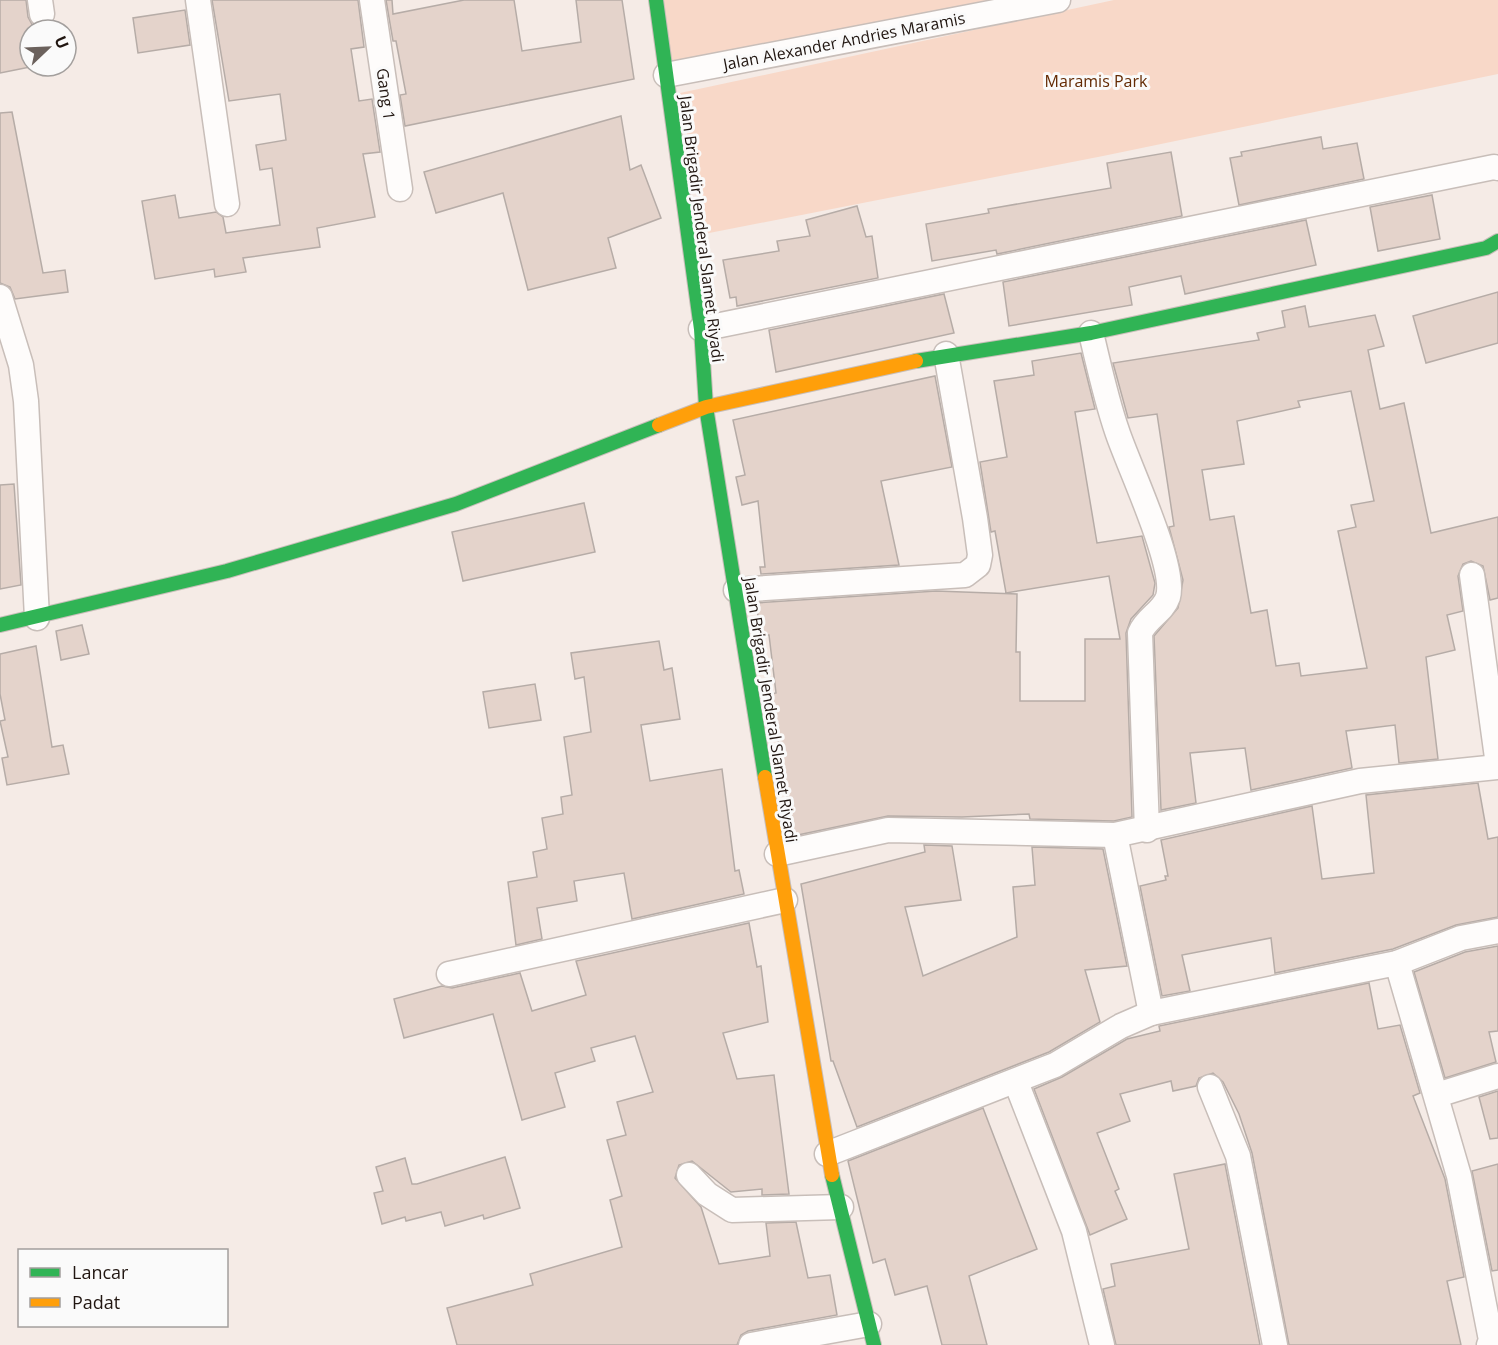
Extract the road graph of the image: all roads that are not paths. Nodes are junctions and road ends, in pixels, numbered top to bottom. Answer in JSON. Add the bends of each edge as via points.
{"nodes":[{"id":1,"x":198,"y":0,"type":"edge"},
{"id":2,"x":372,"y":0,"type":"edge"},
{"id":3,"x":656,"y":0,"type":"edge"},
{"id":4,"x":1058,"y":0,"type":"edge"},
{"id":5,"x":666,"y":75,"type":"junction"},
{"id":6,"x":1498,"y":168,"type":"edge"},
{"id":7,"x":400,"y":189,"type":"dead end"},
{"id":8,"x":227,"y":204,"type":"dead end"},
{"id":9,"x":1498,"y":241,"type":"edge"},
{"id":10,"x":0,"y":297,"type":"edge"},
{"id":11,"x":701,"y":329,"type":"junction"},
{"id":12,"x":1091,"y":333,"type":"junction"},
{"id":13,"x":946,"y":354,"type":"junction"},
{"id":14,"x":706,"y":406,"type":"junction"},
{"id":15,"x":1472,"y":575,"type":"dead end"},
{"id":16,"x":736,"y":590,"type":"junction"},
{"id":17,"x":37,"y":618,"type":"junction"},
{"id":18,"x":0,"y":625,"type":"edge"},
{"id":19,"x":1498,"y":766,"type":"edge"},
{"id":20,"x":1147,"y":830,"type":"junction"},
{"id":21,"x":1115,"y":835,"type":"junction"},
{"id":22,"x":777,"y":854,"type":"junction"},
{"id":23,"x":784,"y":900,"type":"junction"},
{"id":24,"x":1498,"y":931,"type":"edge"},
{"id":25,"x":1397,"y":963,"type":"junction"},
{"id":26,"x":449,"y":974,"type":"dead end"},
{"id":27,"x":1151,"y":1013,"type":"junction"},
{"id":28,"x":1498,"y":1076,"type":"edge"},
{"id":29,"x":1017,"y":1082,"type":"junction"},
{"id":30,"x":1210,"y":1087,"type":"dead end"},
{"id":31,"x":1437,"y":1095,"type":"junction"},
{"id":32,"x":827,"y":1154,"type":"junction"},
{"id":33,"x":690,"y":1175,"type":"dead end"},
{"id":34,"x":841,"y":1208,"type":"junction"},
{"id":35,"x":872,"y":1334,"type":"edge"},
{"id":36,"x":752,"y":1345,"type":"edge"},
{"id":37,"x":1102,"y":1345,"type":"edge"},
{"id":38,"x":1275,"y":1345,"type":"edge"},
{"id":39,"x":1489,"y":1345,"type":"edge"}],
"edges":[{"from":1,"to":8,"type":"street"},
{"from":2,"to":7,"type":"street","name":"Gang 1"},
{"from":3,"to":5,"type":"street","name":"Jalan Brigadir Jenderal Slamet Riyadi"},
{"from":4,"to":5,"type":"street","name":"Jalan Alexander Andries Maramis"},
{"from":5,"to":11,"type":"street","name":"Jalan Brigadir Jenderal Slamet Riyadi"},
{"from":6,"to":11,"type":"street"},
{"from":9,"to":12,"type":"street","via":[[1486,248]]},
{"from":10,"to":17,"type":"street","via":[[21,365],[26,401]]},
{"from":11,"to":14,"type":"street","name":"Jalan Brigadir Jenderal Slamet Riyadi"},
{"from":12,"to":13,"type":"street"},
{"from":12,"to":20,"type":"street","via":[[1116,429],[1161,542],[1169,586],[1168,598],[1140,633]]},
{"from":13,"to":14,"type":"street"},
{"from":13,"to":16,"type":"street","via":[[981,555],[978,565],[965,575]]},
{"from":14,"to":16,"type":"street","name":"Jalan Brigadir Jenderal Slamet Riyadi"},
{"from":14,"to":17,"type":"street","via":[[456,504],[227,571]]},
{"from":15,"to":19,"type":"street"},
{"from":16,"to":22,"type":"street","name":"Jalan Brigadir Jenderal Slamet Riyadi"},
{"from":17,"to":18,"type":"street"},
{"from":19,"to":20,"type":"street","via":[[1359,781]]},
{"from":20,"to":21,"type":"street"},
{"from":21,"to":22,"type":"street","via":[[888,830]]},
{"from":21,"to":27,"type":"street"},
{"from":22,"to":23,"type":"street","name":"Jalan Brigadir Jenderal Slamet Riyadi"},
{"from":23,"to":26,"type":"street"},
{"from":23,"to":32,"type":"street","name":"Jalan Brigadir Jenderal Slamet Riyadi"},
{"from":24,"to":25,"type":"street","via":[[1461,938]]},
{"from":25,"to":27,"type":"street"},
{"from":25,"to":31,"type":"street"},
{"from":27,"to":29,"type":"street"},
{"from":28,"to":31,"type":"street"},
{"from":29,"to":32,"type":"street"},
{"from":29,"to":37,"type":"street","via":[[1074,1231]]},
{"from":30,"to":38,"type":"street","via":[[1238,1156]]},
{"from":31,"to":39,"type":"street","via":[[1476,1256]]},
{"from":32,"to":34,"type":"street","name":"Jalan Brigadir Jenderal Slamet Riyadi"},
{"from":33,"to":34,"type":"street","via":[[707,1194],[732,1210]]},
{"from":34,"to":35,"type":"street","name":"Jalan Brigadir Jenderal Slamet Riyadi"},
{"from":35,"to":36,"type":"street"}]}
